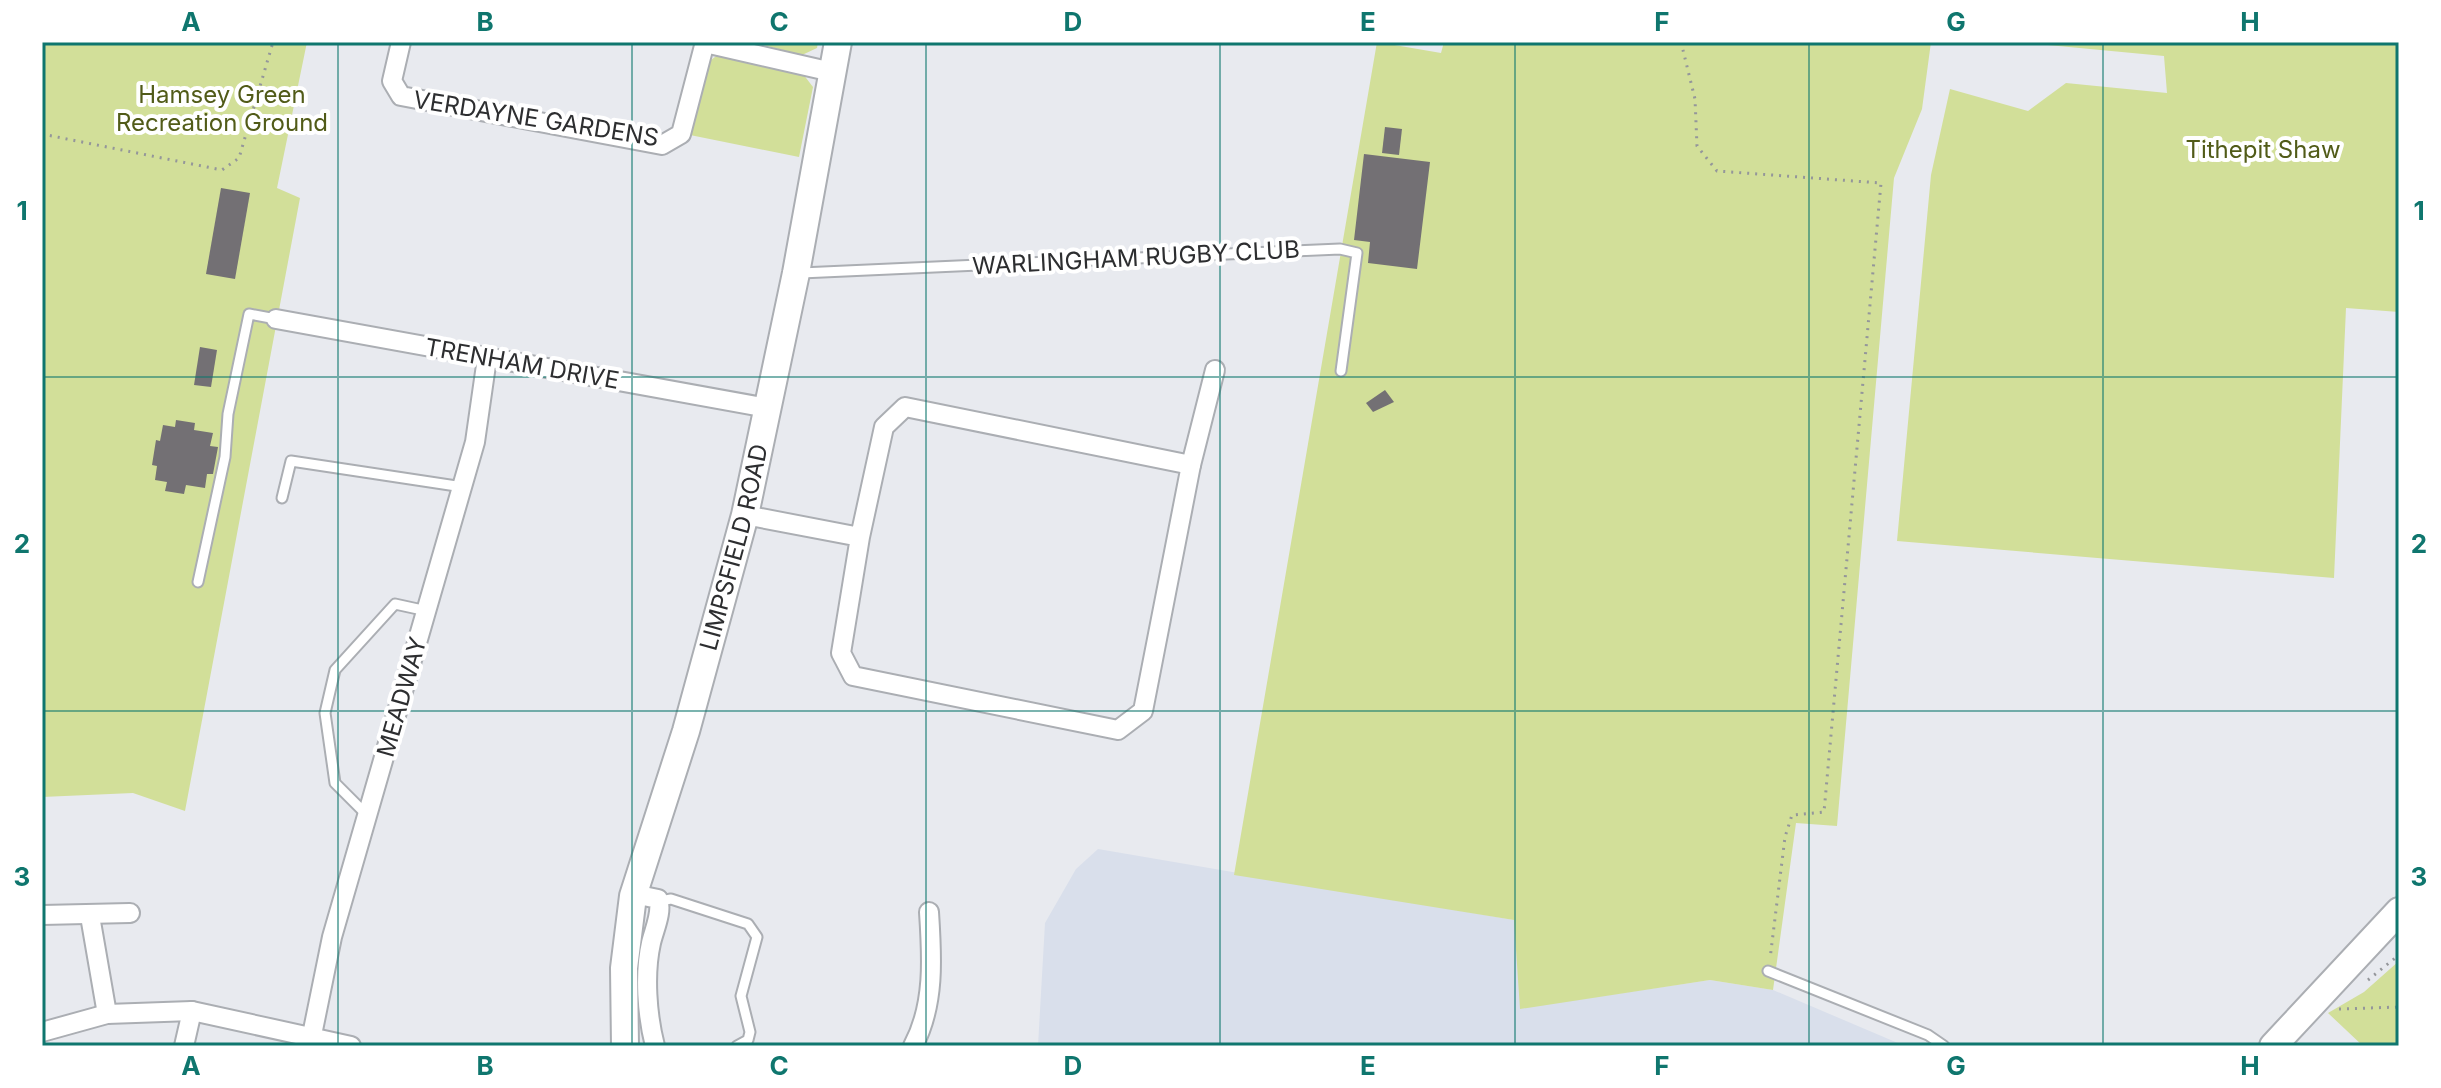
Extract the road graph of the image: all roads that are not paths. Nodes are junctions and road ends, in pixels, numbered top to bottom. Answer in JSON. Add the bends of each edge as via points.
{"nodes":[{"id":1,"x":401,"y":42,"type":"edge"},
{"id":2,"x":705,"y":42,"type":"edge"},
{"id":3,"x":838,"y":42,"type":"edge"},
{"id":4,"x":832,"y":72,"type":"junction"},
{"id":5,"x":796,"y":273,"type":"junction"},
{"id":6,"x":276,"y":319,"type":"joint"},
{"id":7,"x":487,"y":358,"type":"junction"},
{"id":8,"x":1215,"y":370,"type":"dead end"},
{"id":9,"x":1341,"y":371,"type":"dead end"},
{"id":10,"x":768,"y":408,"type":"junction"},
{"id":11,"x":1191,"y":465,"type":"junction"},
{"id":12,"x":463,"y":487,"type":"junction"},
{"id":13,"x":282,"y":498,"type":"dead end"},
{"id":14,"x":745,"y":515,"type":"junction"},
{"id":15,"x":860,"y":537,"type":"junction"},
{"id":16,"x":198,"y":582,"type":"dead end"},
{"id":17,"x":427,"y":611,"type":"junction"},
{"id":18,"x":367,"y":815,"type":"junction"},
{"id":19,"x":634,"y":894,"type":"junction"},
{"id":20,"x":660,"y":901,"type":"junction"},
{"id":21,"x":2399,"y":911,"type":"edge"},
{"id":22,"x":929,"y":912,"type":"dead end"},
{"id":23,"x":130,"y":913,"type":"dead end"},
{"id":24,"x":42,"y":915,"type":"edge"},
{"id":25,"x":90,"y":916,"type":"junction"},
{"id":26,"x":1768,"y":971,"type":"road end"},
{"id":27,"x":192,"y":1011,"type":"junction"},
{"id":28,"x":107,"y":1014,"type":"junction"},
{"id":29,"x":42,"y":1032,"type":"edge"},
{"id":30,"x":312,"y":1035,"type":"junction"},
{"id":31,"x":184,"y":1046,"type":"edge"},
{"id":32,"x":351,"y":1046,"type":"edge"},
{"id":33,"x":625,"y":1046,"type":"edge"},
{"id":34,"x":655,"y":1046,"type":"edge"},
{"id":35,"x":737,"y":1046,"type":"edge"},
{"id":36,"x":913,"y":1046,"type":"edge"},
{"id":37,"x":1944,"y":1046,"type":"edge"},
{"id":38,"x":2273,"y":1046,"type":"edge"}],
"edges":[{"from":1,"to":2,"type":"street","name":"VERDAYNE GARDENS","via":[[392,81],[401,96],[662,145],[681,134]]},
{"from":2,"to":4,"type":"street","name":"VERDAYNE GARDENS"},
{"from":3,"to":4,"type":"main road","name":"LIMPSFIELD ROAD"},
{"from":4,"to":5,"type":"main road","name":"LIMPSFIELD ROAD"},
{"from":5,"to":9,"type":"lane","name":"WARLINGHAM RUGBY CLUB","via":[[1340,249],[1357,253]]},
{"from":5,"to":10,"type":"main road","name":"LIMPSFIELD ROAD"},
{"from":6,"to":7,"type":"street","name":"TRENHAM DRIVE"},
{"from":6,"to":16,"type":"lane","via":[[249,314]]},
{"from":7,"to":10,"type":"street","name":"TRENHAM DRIVE"},
{"from":7,"to":12,"type":"street","name":"MEADWAY"},
{"from":8,"to":11,"type":"street"},
{"from":10,"to":14,"type":"main road","name":"LIMPSFIELD ROAD"},
{"from":11,"to":15,"type":"street","via":[[905,407],[884,427]]},
{"from":11,"to":15,"type":"street","via":[[1143,711],[1118,730],[853,676],[841,653]]},
{"from":12,"to":13,"type":"lane","via":[[291,461]]},
{"from":12,"to":17,"type":"street","name":"MEADWAY"},
{"from":14,"to":15,"type":"street"},
{"from":14,"to":19,"type":"main road","name":"LIMPSFIELD ROAD","via":[[686,731]]},
{"from":17,"to":18,"type":"street","name":"MEADWAY"},
{"from":17,"to":18,"type":"lane","via":[[395,604],[335,670],[325,713],[335,783]]},
{"from":18,"to":30,"type":"street","name":"MEADWAY","via":[[332,937]]},
{"from":19,"to":20,"type":"street"},
{"from":19,"to":33,"type":"main road","name":"LIMPSFIELD ROAD","via":[[624,968]]},
{"from":20,"to":34,"type":"street","via":[[649,976]]},
{"from":20,"to":35,"type":"lane","via":[[671,899],[748,924],[757,937],[741,996],[750,1032]]},
{"from":21,"to":38,"type":"main road"},
{"from":22,"to":36,"type":"street","via":[[929,996],[924,1026]]},
{"from":23,"to":25,"type":"street"},
{"from":24,"to":25,"type":"street"},
{"from":25,"to":28,"type":"street"},
{"from":26,"to":37,"type":"lane"},
{"from":27,"to":28,"type":"street"},
{"from":27,"to":30,"type":"street"},
{"from":27,"to":31,"type":"street"},
{"from":28,"to":29,"type":"street"},
{"from":30,"to":32,"type":"street"}]}
